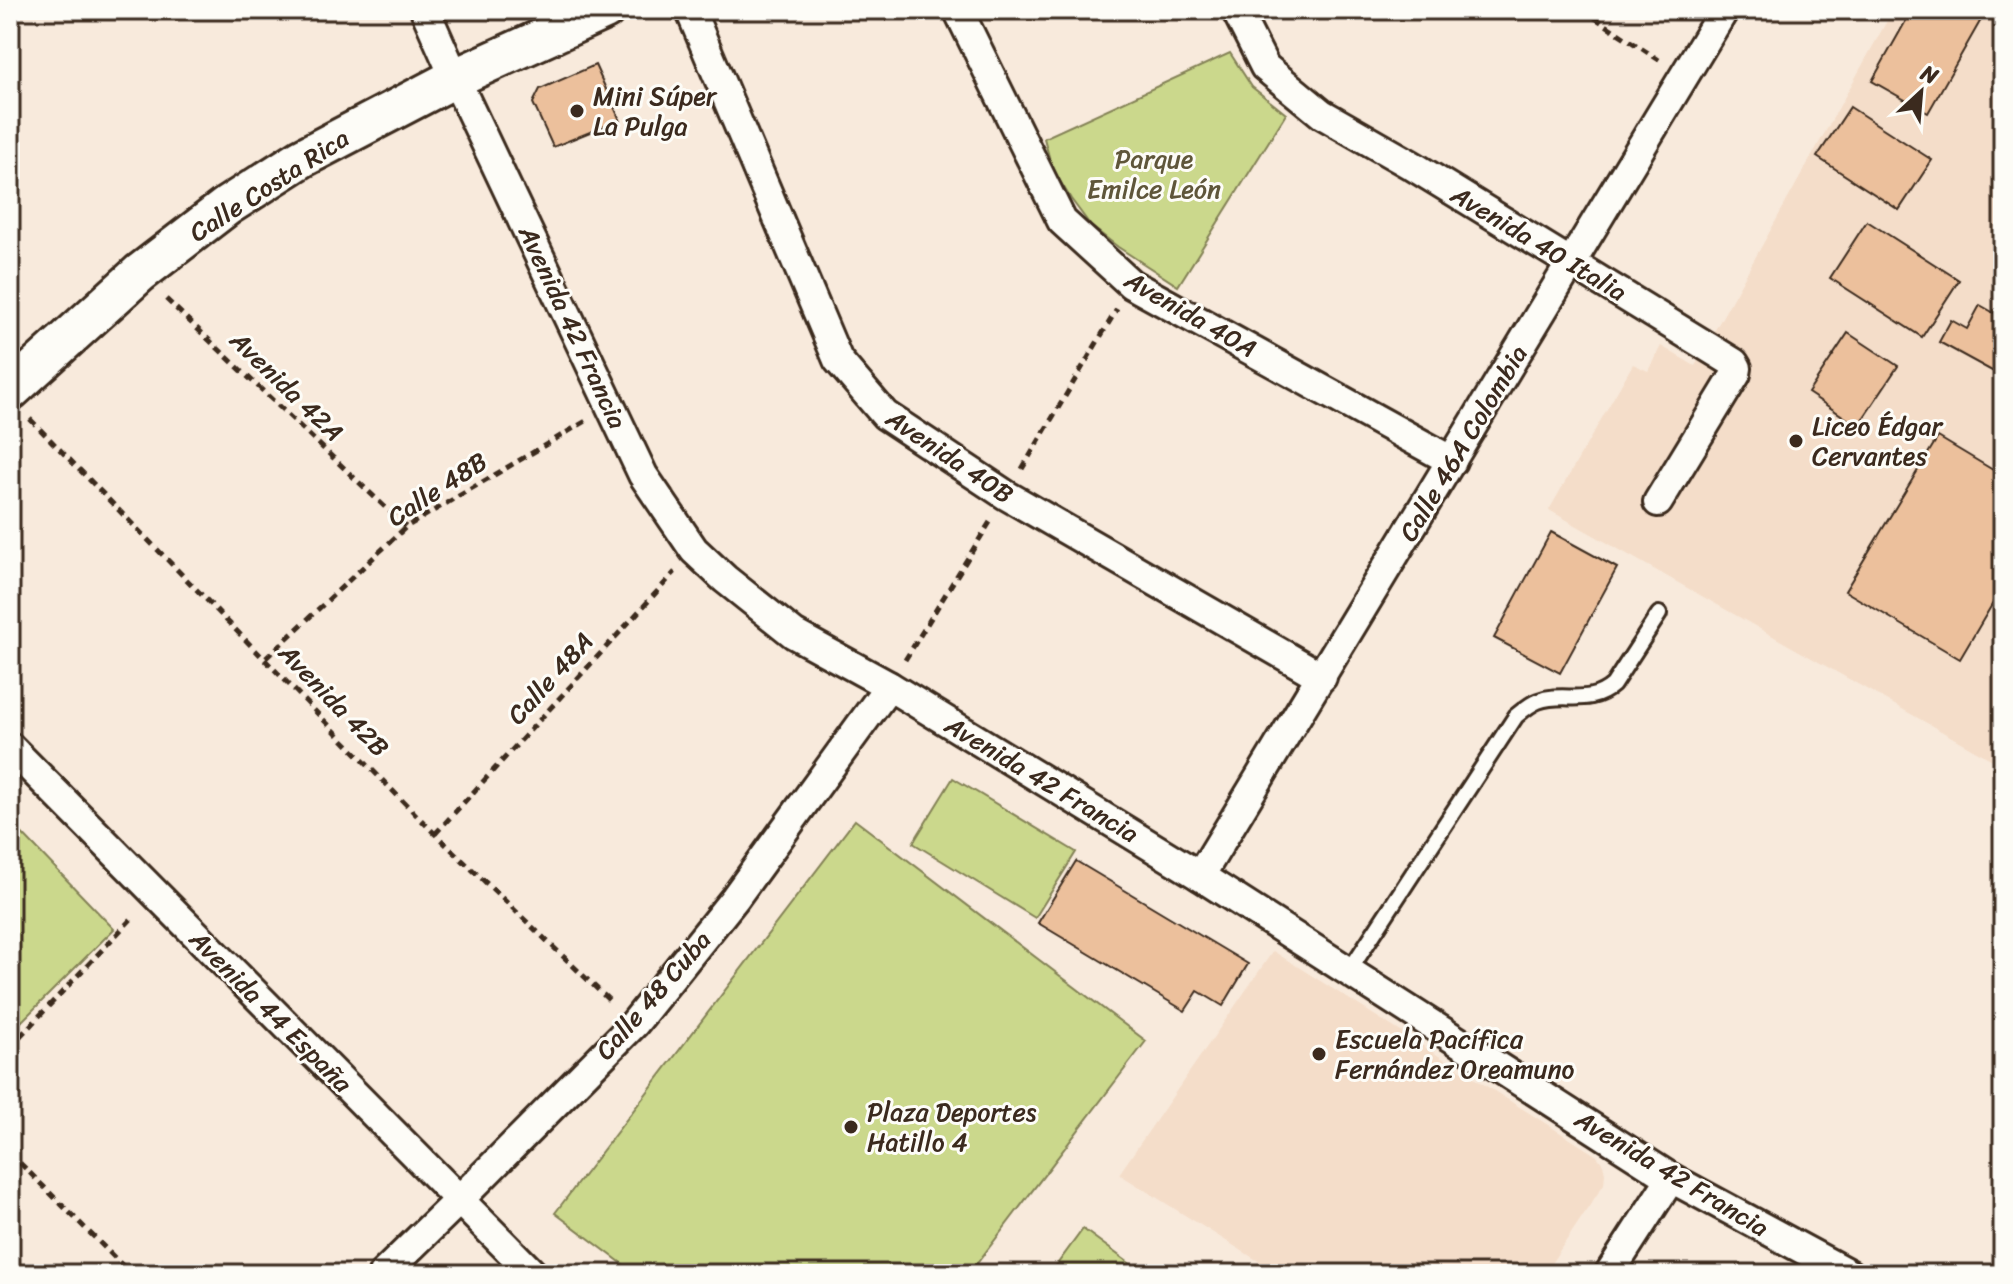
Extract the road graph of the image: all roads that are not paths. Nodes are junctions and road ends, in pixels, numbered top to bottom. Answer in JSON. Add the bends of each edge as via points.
{"nodes":[{"id":1,"x":425,"y":10,"type":"edge"},
{"id":2,"x":605,"y":10,"type":"edge"},
{"id":3,"x":690,"y":10,"type":"edge"},
{"id":4,"x":958,"y":10,"type":"edge"},
{"id":5,"x":1236,"y":10,"type":"edge"},
{"id":6,"x":1724,"y":10,"type":"edge"},
{"id":7,"x":455,"y":78,"type":"junction"},
{"id":8,"x":1572,"y":263,"type":"junction"},
{"id":9,"x":16,"y":400,"type":"edge"},
{"id":10,"x":1452,"y":461,"type":"junction"},
{"id":11,"x":1658,"y":502,"type":"dead end"},
{"id":12,"x":1659,"y":614,"type":"dead end"},
{"id":13,"x":1322,"y":677,"type":"junction"},
{"id":14,"x":889,"y":686,"type":"junction"},
{"id":15,"x":10,"y":747,"type":"edge"},
{"id":16,"x":1200,"y":876,"type":"junction"},
{"id":17,"x":1349,"y":971,"type":"junction"},
{"id":18,"x":1671,"y":1178,"type":"junction"},
{"id":19,"x":459,"y":1200,"type":"junction"},
{"id":20,"x":383,"y":1274,"type":"edge"},
{"id":21,"x":533,"y":1274,"type":"edge"},
{"id":22,"x":1609,"y":1274,"type":"edge"},
{"id":23,"x":1849,"y":1274,"type":"edge"}],
"edges":[{"from":1,"to":7,"type":"street","name":"Avenida 42 Francia"},
{"from":2,"to":7,"type":"main road","name":"Calle Costa Rica"},
{"from":3,"to":13,"type":"street","name":"Avenida 40B","via":[[838,360],[885,415],[1006,495]]},
{"from":4,"to":10,"type":"street","name":"Avenida 40A","via":[[1062,221],[1131,284]]},
{"from":5,"to":8,"type":"street","name":"Avenida 40 Italia","via":[[1265,67],[1322,114]]},
{"from":6,"to":8,"type":"street","name":"Calle 46A Colombia"},
{"from":7,"to":9,"type":"main road","name":"Calle Costa Rica","via":[[302,158],[227,206],[140,273]]},
{"from":7,"to":14,"type":"street","name":"Avenida 42 Francia","via":[[643,475],[694,550],[794,634]]},
{"from":8,"to":10,"type":"street","name":"Calle 46A Colombia"},
{"from":8,"to":11,"type":"street","name":"Avenida 40 Italia","via":[[1737,368]]},
{"from":10,"to":13,"type":"street","name":"Calle 46A Colombia"},
{"from":12,"to":17,"type":"lane","via":[[1604,693],[1538,701],[1516,716]]},
{"from":13,"to":16,"type":"street","name":"Calle 46A Colombia"},
{"from":14,"to":16,"type":"street","name":"Avenida 42 Francia"},
{"from":14,"to":19,"type":"street","name":"Calle 48 Cuba","via":[[735,898],[634,1024]]},
{"from":15,"to":19,"type":"street","name":"Avenida 44 España"},
{"from":16,"to":17,"type":"street","name":"Avenida 42 Francia"},
{"from":17,"to":18,"type":"street","name":"Avenida 42 Francia"},
{"from":18,"to":22,"type":"street"},
{"from":18,"to":23,"type":"street","name":"Avenida 42 Francia"},
{"from":19,"to":20,"type":"street","name":"Calle 48 Cuba"},
{"from":19,"to":21,"type":"street","name":"Avenida 44 España"}]}
